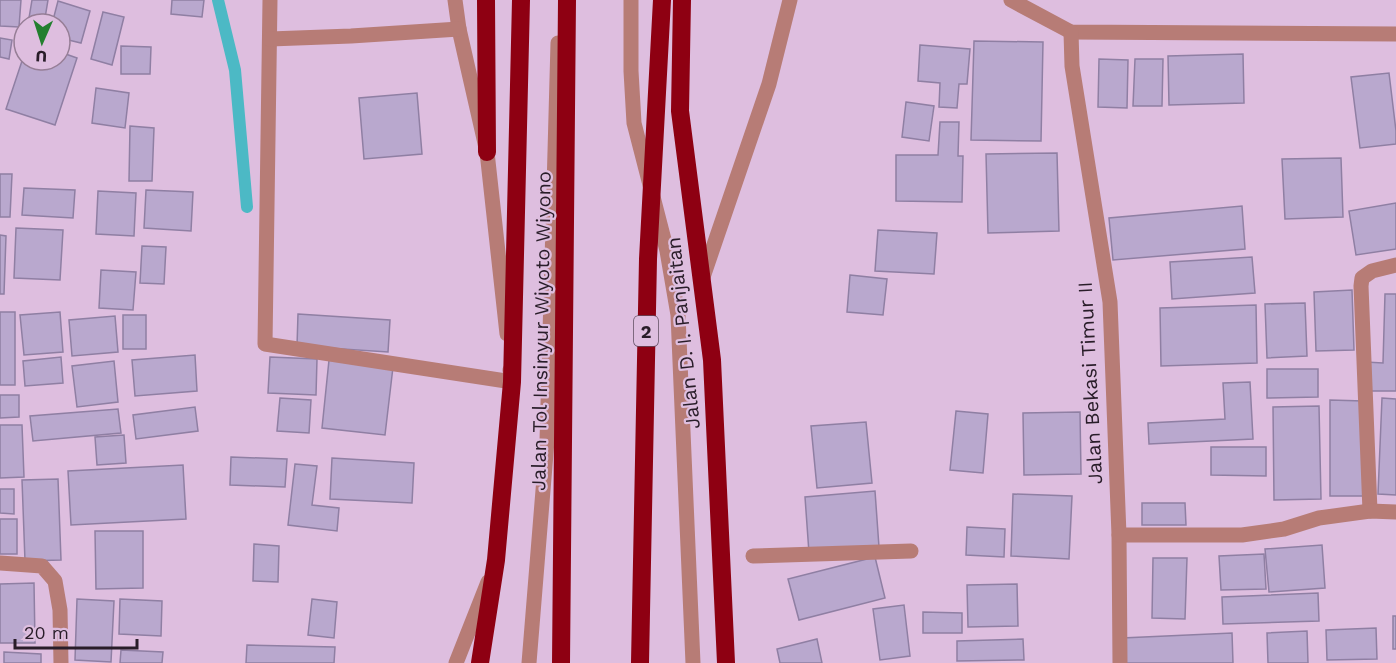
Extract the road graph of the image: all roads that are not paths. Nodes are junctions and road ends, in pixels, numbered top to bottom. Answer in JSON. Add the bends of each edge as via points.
{"nodes":[{"id":1,"x":270,"y":0,"type":"edge"},
{"id":2,"x":454,"y":0,"type":"edge"},
{"id":3,"x":486,"y":0,"type":"edge"},
{"id":4,"x":521,"y":0,"type":"edge"},
{"id":5,"x":560,"y":0,"type":"edge"},
{"id":6,"x":567,"y":0,"type":"edge"},
{"id":7,"x":631,"y":0,"type":"edge"},
{"id":8,"x":662,"y":0,"type":"edge"},
{"id":9,"x":682,"y":0,"type":"edge"},
{"id":10,"x":790,"y":0,"type":"edge"},
{"id":11,"x":1011,"y":0,"type":"edge"},
{"id":12,"x":459,"y":28,"type":"junction"},
{"id":13,"x":1071,"y":32,"type":"junction"},
{"id":14,"x":1396,"y":34,"type":"edge"},
{"id":15,"x":270,"y":39,"type":"junction"},
{"id":16,"x":487,"y":152,"type":"junction"},
{"id":17,"x":1396,"y":265,"type":"edge"},
{"id":18,"x":702,"y":280,"type":"junction"},
{"id":19,"x":512,"y":382,"type":"junction"},
{"id":20,"x":1370,"y":511,"type":"junction"},
{"id":21,"x":1396,"y":512,"type":"edge"},
{"id":22,"x":1119,"y":535,"type":"junction"},
{"id":23,"x":911,"y":550,"type":"dead end"},
{"id":24,"x":753,"y":556,"type":"dead end"},
{"id":25,"x":496,"y":560,"type":"junction"},
{"id":26,"x":0,"y":563,"type":"edge"},
{"id":27,"x":61,"y":663,"type":"edge"},
{"id":28,"x":456,"y":663,"type":"edge"},
{"id":29,"x":480,"y":663,"type":"edge"},
{"id":30,"x":529,"y":663,"type":"edge"},
{"id":31,"x":561,"y":663,"type":"edge"},
{"id":32,"x":640,"y":663,"type":"edge"},
{"id":33,"x":693,"y":663,"type":"edge"},
{"id":34,"x":726,"y":663,"type":"edge"},
{"id":35,"x":1120,"y":663,"type":"edge"}],
"edges":[{"from":1,"to":15,"type":"street"},
{"from":2,"to":12,"type":"street"},
{"from":3,"to":16,"type":"highway"},
{"from":4,"to":19,"type":"highway"},
{"from":5,"to":30,"type":"street","via":[[547,441]]},
{"from":6,"to":31,"type":"highway","name":"Jalan Tol Insinyur Wiyoto Wiyono"},
{"from":7,"to":33,"type":"street","via":[[634,123],[668,251],[678,315]]},
{"from":8,"to":32,"type":"highway","number":"2","bridge":true,"via":[[648,259]]},
{"from":9,"to":18,"type":"highway","name":"Jalan D. I. Panjaitan","via":[[680,111]]},
{"from":10,"to":18,"type":"street","via":[[769,84]]},
{"from":11,"to":13,"type":"street"},
{"from":12,"to":15,"type":"street"},
{"from":12,"to":16,"type":"street"},
{"from":13,"to":14,"type":"street"},
{"from":13,"to":22,"type":"street","name":"Jalan Bekasi Timur II","via":[[1072,66],[1110,302]]},
{"from":15,"to":19,"type":"street","via":[[265,344]]},
{"from":16,"to":19,"type":"street"},
{"from":17,"to":20,"type":"street","via":[[1372,271],[1362,278],[1361,286]]},
{"from":18,"to":34,"type":"highway","name":"Jalan D. I. Panjaitan","via":[[712,360]]},
{"from":19,"to":25,"type":"highway"},
{"from":20,"to":21,"type":"street"},
{"from":20,"to":22,"type":"street","via":[[1242,535]]},
{"from":22,"to":35,"type":"street","name":"Jalan Bekasi Timur II"},
{"from":23,"to":24,"type":"street"},
{"from":25,"to":28,"type":"street"},
{"from":25,"to":29,"type":"highway"},
{"from":26,"to":27,"type":"street","via":[[42,566],[55,581]]}]}
